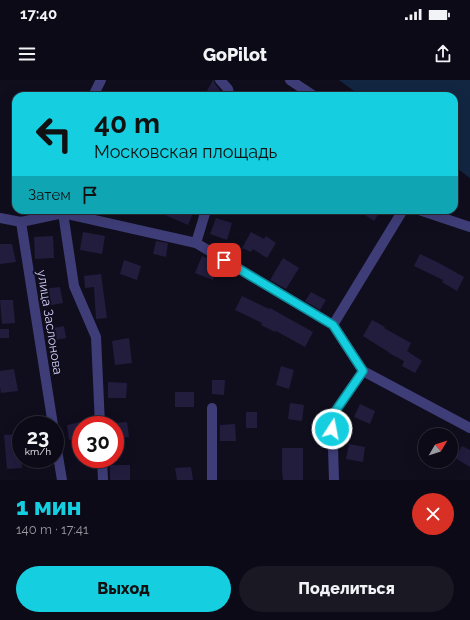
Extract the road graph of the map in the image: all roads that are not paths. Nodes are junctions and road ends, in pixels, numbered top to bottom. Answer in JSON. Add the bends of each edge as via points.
{"nodes":[{"id":1,"x":101,"y":80,"type":"edge"},
{"id":2,"x":220,"y":80,"type":"edge"},
{"id":3,"x":290,"y":80,"type":"edge"},
{"id":4,"x":95,"y":92,"type":"edge"},
{"id":5,"x":229,"y":92,"type":"edge"},
{"id":6,"x":308,"y":92,"type":"edge"},
{"id":7,"x":41,"y":214,"type":"edge"},
{"id":8,"x":63,"y":214,"type":"edge"},
{"id":9,"x":67,"y":214,"type":"edge"},
{"id":10,"x":205,"y":214,"type":"edge"},
{"id":11,"x":401,"y":214,"type":"edge"},
{"id":12,"x":431,"y":214,"type":"edge"},
{"id":13,"x":0,"y":218,"type":"edge"},
{"id":14,"x":22,"y":222,"type":"junction"},
{"id":15,"x":470,"y":227,"type":"edge"},
{"id":16,"x":196,"y":243,"type":"junction"},
{"id":17,"x":333,"y":325,"type":"junction"},
{"id":18,"x":363,"y":371,"type":"junction"},
{"id":19,"x":212,"y":408,"type":"dead end"},
{"id":20,"x":52,"y":416,"type":"edge"},
{"id":21,"x":100,"y":416,"type":"edge"},
{"id":22,"x":470,"y":428,"type":"edge"},
{"id":23,"x":60,"y":468,"type":"edge"},
{"id":24,"x":102,"y":468,"type":"edge"},
{"id":25,"x":62,"y":480,"type":"edge"},
{"id":26,"x":103,"y":480,"type":"edge"},
{"id":27,"x":212,"y":480,"type":"edge"},
{"id":28,"x":334,"y":480,"type":"edge"}],
"edges":[{"from":1,"to":4,"type":"street"},
{"from":2,"to":5,"type":"street"},
{"from":3,"to":6,"type":"street"},
{"from":7,"to":14,"type":"street"},
{"from":8,"to":21,"type":"street","via":[[74,286],[96,338]]},
{"from":9,"to":16,"type":"street"},
{"from":10,"to":16,"type":"street"},
{"from":11,"to":17,"type":"street"},
{"from":12,"to":15,"type":"street"},
{"from":13,"to":14,"type":"street"},
{"from":14,"to":20,"type":"street","name":"улица Заслонова"},
{"from":16,"to":17,"type":"street"},
{"from":17,"to":18,"type":"street"},
{"from":18,"to":22,"type":"street"},
{"from":18,"to":28,"type":"street","via":[[332,416]]},
{"from":19,"to":27,"type":"street"},
{"from":23,"to":25,"type":"street"},
{"from":24,"to":26,"type":"street"}]}
